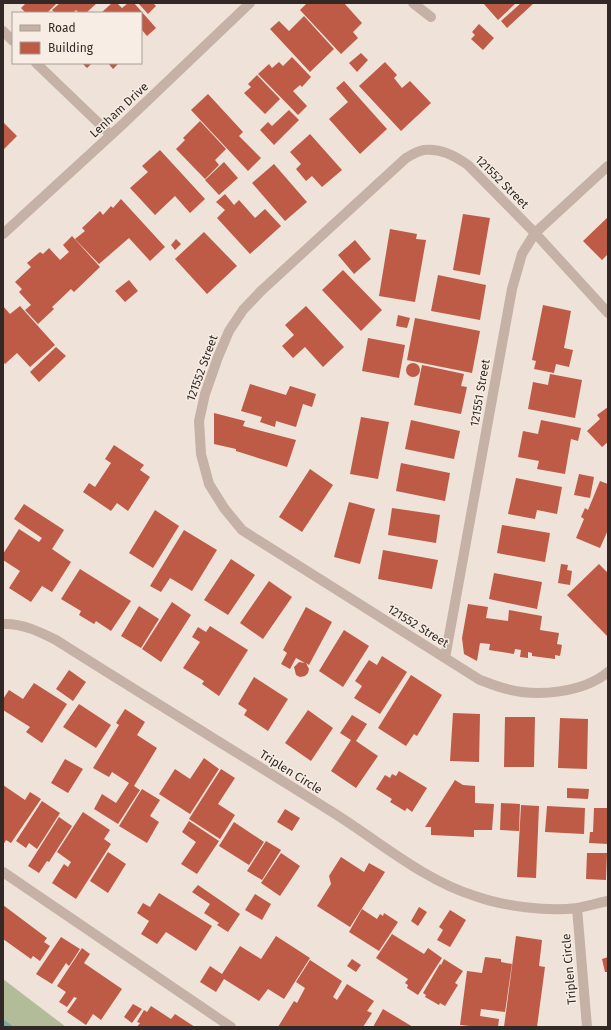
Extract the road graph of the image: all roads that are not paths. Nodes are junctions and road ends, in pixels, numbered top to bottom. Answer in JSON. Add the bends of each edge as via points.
{"nodes":[{"id":1,"x":250,"y":3,"type":"edge"},
{"id":2,"x":413,"y":3,"type":"edge"},
{"id":3,"x":431,"y":17,"type":"dead end"},
{"id":4,"x":3,"y":31,"type":"edge"},
{"id":5,"x":12,"y":40,"type":"edge"},
{"id":6,"x":37,"y":64,"type":"edge"},
{"id":7,"x":111,"y":135,"type":"junction"},
{"id":8,"x":608,"y":166,"type":"edge"},
{"id":9,"x":535,"y":233,"type":"junction"},
{"id":10,"x":3,"y":234,"type":"edge"},
{"id":11,"x":608,"y":313,"type":"edge"},
{"id":12,"x":3,"y":624,"type":"edge"},
{"id":13,"x":445,"y":658,"type":"junction"},
{"id":14,"x":608,"y":672,"type":"edge"},
{"id":15,"x":3,"y":872,"type":"edge"},
{"id":16,"x":608,"y":901,"type":"edge"},
{"id":17,"x":577,"y":908,"type":"junction"},
{"id":18,"x":231,"y":1027,"type":"edge"},
{"id":19,"x":587,"y":1027,"type":"edge"}],
"edges":[{"from":1,"to":7,"type":"street","name":"Lenham Drive"},
{"from":2,"to":3,"type":"street"},
{"from":4,"to":5,"type":"street"},
{"from":6,"to":7,"type":"street"},
{"from":7,"to":10,"type":"street","name":"Lenham Drive"},
{"from":8,"to":9,"type":"street","name":"121551 Street"},
{"from":9,"to":11,"type":"street","name":"121552 Street"},
{"from":9,"to":13,"type":"street","name":"121551 Street","via":[[522,254],[512,289]]},
{"from":9,"to":13,"type":"street","name":"121552 Street","via":[[468,165],[456,157],[442,151],[423,150],[406,158],[243,310],[218,357],[199,420],[200,454],[209,484],[242,530]]},
{"from":12,"to":17,"type":"street","name":"Triplen Circle","via":[[33,629],[56,640],[338,816],[418,869],[450,886],[505,904]]},
{"from":13,"to":14,"type":"street","name":"121552 Street","via":[[480,680],[508,690],[566,690],[584,686],[602,678]]},
{"from":15,"to":18,"type":"street"},
{"from":16,"to":17,"type":"street","name":"Triplen Circle"},
{"from":17,"to":19,"type":"street","name":"Triplen Circle"}]}
